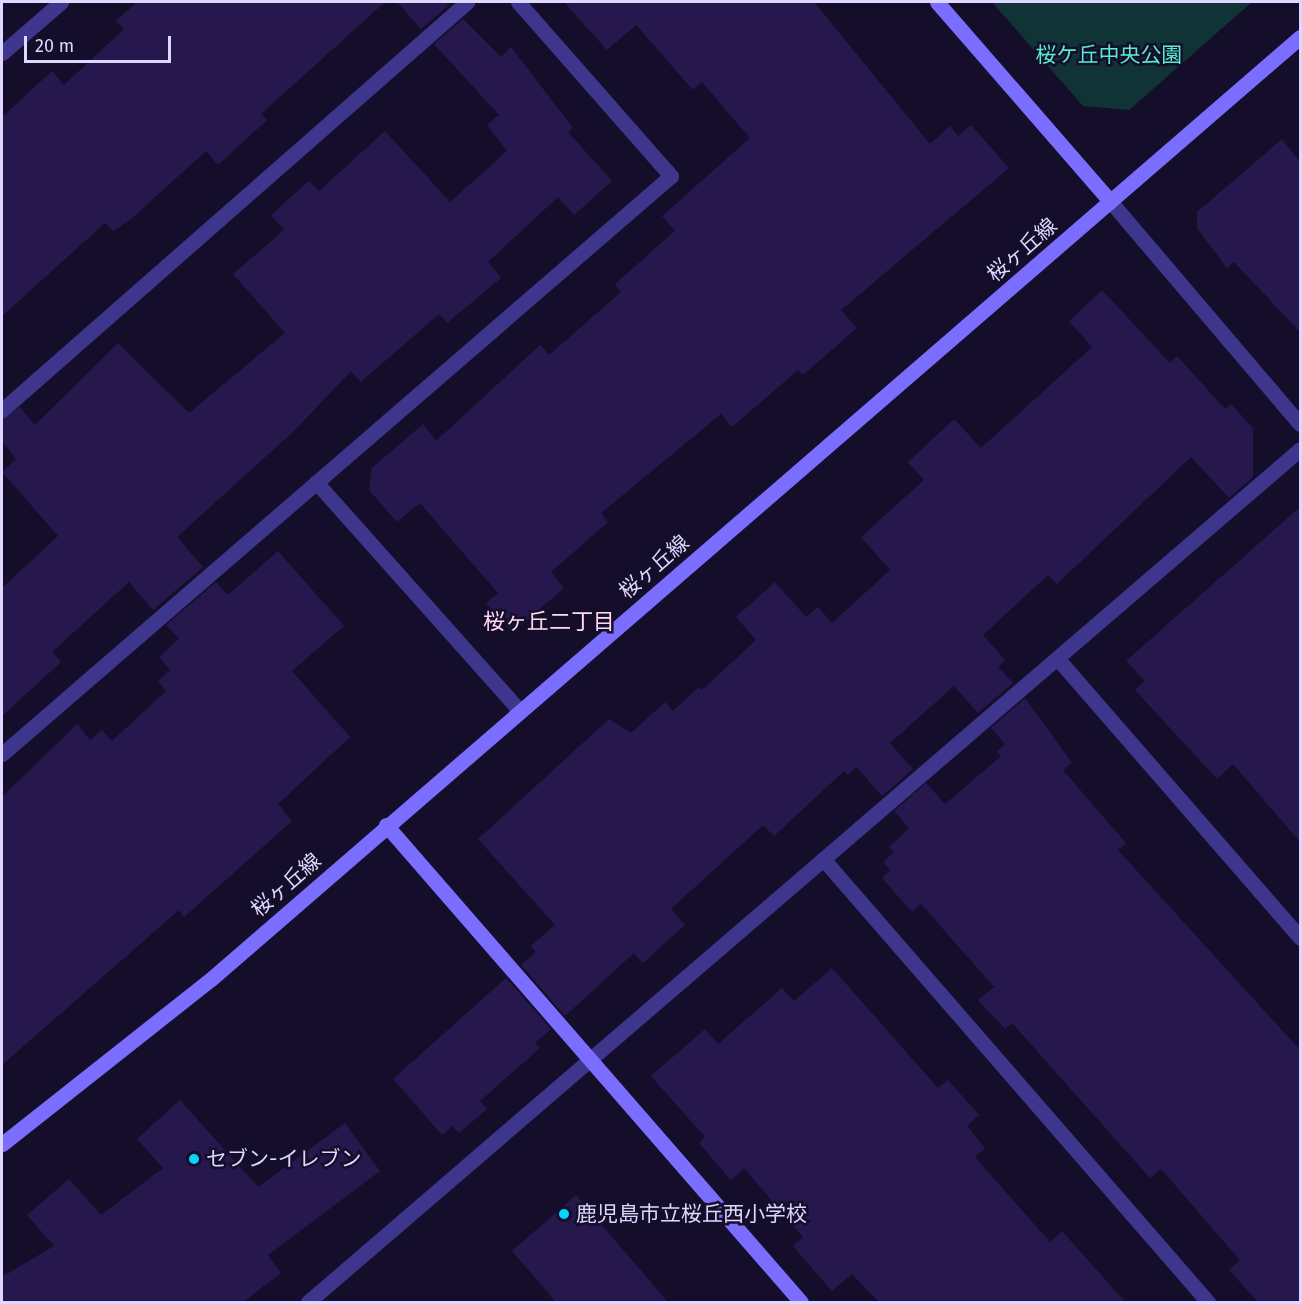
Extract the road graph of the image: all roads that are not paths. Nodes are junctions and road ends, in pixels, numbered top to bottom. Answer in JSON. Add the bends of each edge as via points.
{"nodes":[{"id":1,"x":61,"y":2,"type":"edge"},
{"id":2,"x":467,"y":2,"type":"edge"},
{"id":3,"x":518,"y":2,"type":"edge"},
{"id":4,"x":937,"y":2,"type":"edge"},
{"id":5,"x":1300,"y":37,"type":"edge"},
{"id":6,"x":2,"y":53,"type":"edge"},
{"id":7,"x":1110,"y":201,"type":"junction"},
{"id":8,"x":2,"y":410,"type":"edge"},
{"id":9,"x":1300,"y":424,"type":"edge"},
{"id":10,"x":1300,"y":449,"type":"edge"},
{"id":11,"x":316,"y":482,"type":"junction"},
{"id":12,"x":1057,"y":658,"type":"junction"},
{"id":13,"x":520,"y":711,"type":"junction"},
{"id":14,"x":2,"y":754,"type":"edge"},
{"id":15,"x":386,"y":825,"type":"junction"},
{"id":16,"x":824,"y":860,"type":"junction"},
{"id":17,"x":1300,"y":938,"type":"edge"},
{"id":18,"x":592,"y":1059,"type":"junction"},
{"id":19,"x":2,"y":1144,"type":"edge"},
{"id":20,"x":308,"y":1302,"type":"edge"},
{"id":21,"x":801,"y":1302,"type":"edge"},
{"id":22,"x":1208,"y":1302,"type":"edge"}],
"edges":[{"from":1,"to":6,"type":"street"},
{"from":2,"to":8,"type":"street"},
{"from":3,"to":11,"type":"street","via":[[671,176]]},
{"from":4,"to":7,"type":"street"},
{"from":5,"to":7,"type":"street","name":"桜ヶ丘線"},
{"from":7,"to":9,"type":"street"},
{"from":7,"to":13,"type":"street","name":"桜ヶ丘線"},
{"from":10,"to":12,"type":"street"},
{"from":11,"to":13,"type":"street"},
{"from":11,"to":14,"type":"street"},
{"from":12,"to":16,"type":"street"},
{"from":12,"to":17,"type":"street"},
{"from":13,"to":15,"type":"street","name":"桜ヶ丘線"},
{"from":15,"to":18,"type":"street"},
{"from":15,"to":19,"type":"street","name":"桜ヶ丘線","via":[[211,979]]},
{"from":16,"to":18,"type":"street"},
{"from":16,"to":22,"type":"street"},
{"from":18,"to":20,"type":"street"},
{"from":18,"to":21,"type":"street"}]}
